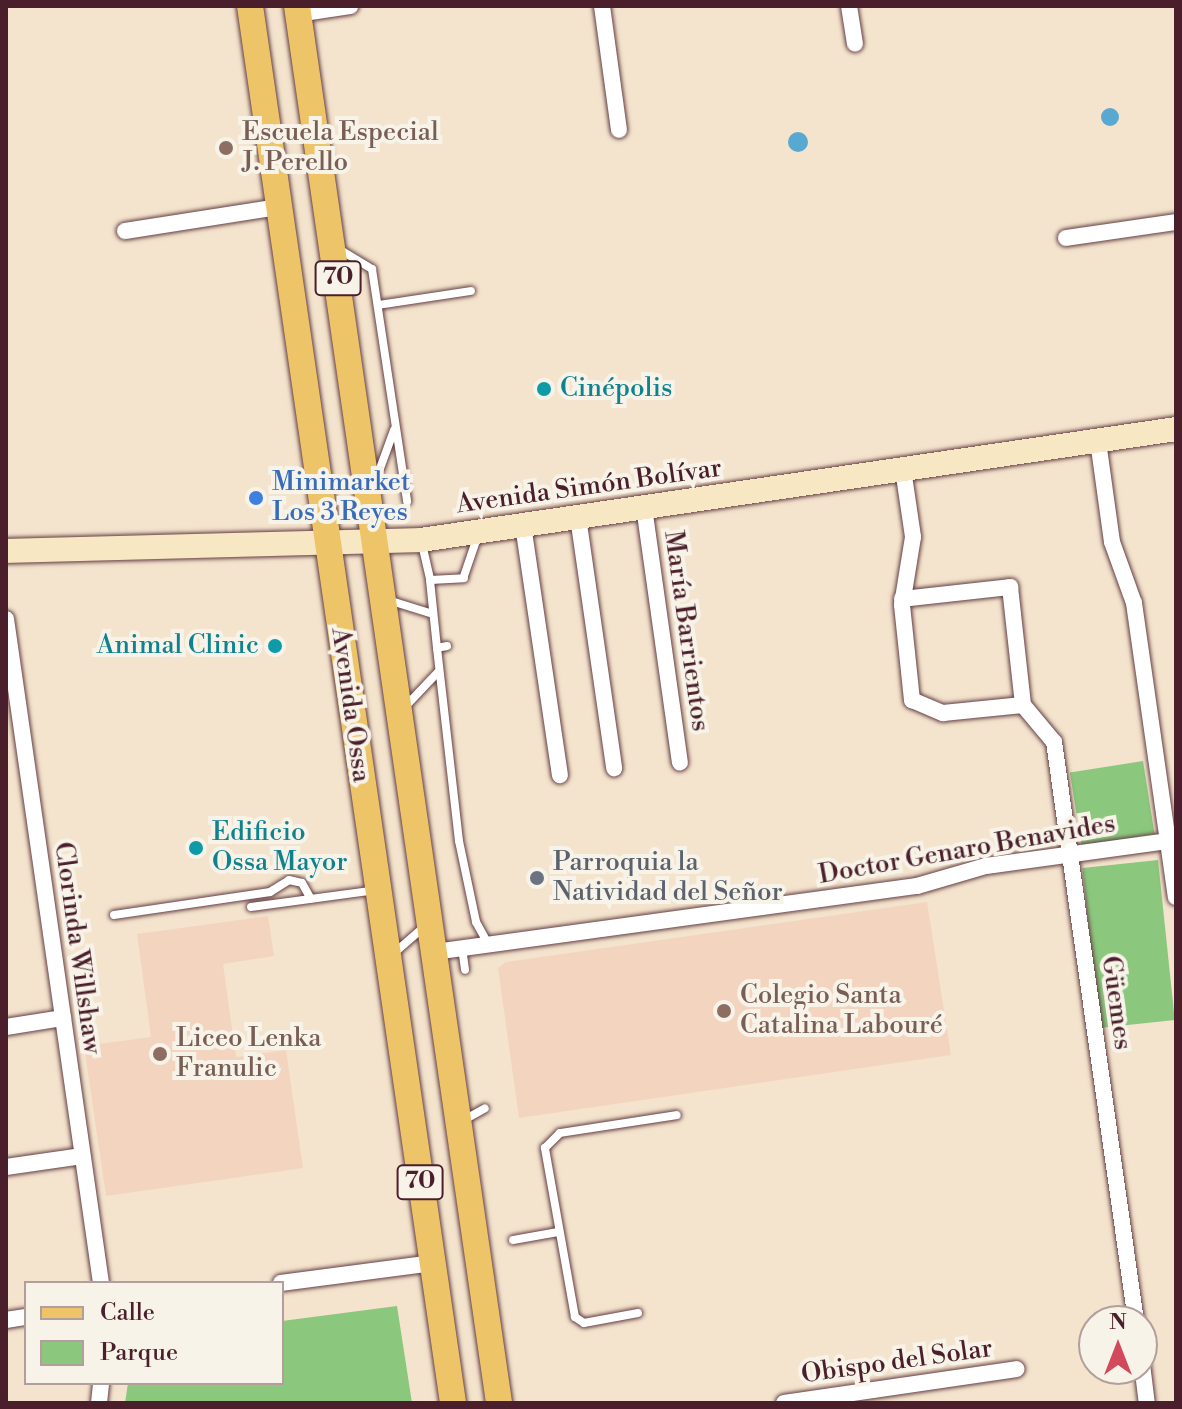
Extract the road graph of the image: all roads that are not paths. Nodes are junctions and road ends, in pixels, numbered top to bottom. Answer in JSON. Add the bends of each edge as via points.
{"nodes":[{"id":1,"x":250,"y":6,"type":"edge"},
{"id":2,"x":350,"y":6,"type":"edge"},
{"id":3,"x":602,"y":6,"type":"edge"},
{"id":4,"x":849,"y":6,"type":"edge"},
{"id":5,"x":297,"y":10,"type":"edge"},
{"id":6,"x":855,"y":44,"type":"dead end"},
{"id":7,"x":619,"y":130,"type":"dead end"},
{"id":8,"x":279,"y":207,"type":"junction"},
{"id":9,"x":1176,"y":222,"type":"edge"},
{"id":10,"x":125,"y":231,"type":"dead end"},
{"id":11,"x":1066,"y":238,"type":"dead end"},
{"id":12,"x":333,"y":246,"type":"junction"},
{"id":13,"x":471,"y":291,"type":"dead end"},
{"id":14,"x":378,"y":305,"type":"junction"},
{"id":15,"x":396,"y":426,"type":"junction"},
{"id":16,"x":1176,"y":429,"type":"edge"},
{"id":17,"x":1098,"y":441,"type":"junction"},
{"id":18,"x":903,"y":469,"type":"junction"},
{"id":19,"x":370,"y":497,"type":"junction"},
{"id":20,"x":407,"y":501,"type":"dead end"},
{"id":21,"x":644,"y":507,"type":"junction"},
{"id":22,"x":578,"y":517,"type":"junction"},
{"id":23,"x":523,"y":525,"type":"junction"},
{"id":24,"x":480,"y":531,"type":"junction"},
{"id":25,"x":421,"y":540,"type":"junction"},
{"id":26,"x":377,"y":542,"type":"junction"},
{"id":27,"x":327,"y":544,"type":"junction"},
{"id":28,"x":6,"y":551,"type":"edge"},
{"id":29,"x":430,"y":580,"type":"junction"},
{"id":30,"x":384,"y":599,"type":"junction"},
{"id":31,"x":902,"y":599,"type":"junction"},
{"id":32,"x":433,"y":614,"type":"junction"},
{"id":33,"x":6,"y":619,"type":"edge"},
{"id":34,"x":439,"y":671,"type":"junction"},
{"id":35,"x":1023,"y":705,"type":"junction"},
{"id":36,"x":400,"y":712,"type":"junction"},
{"id":37,"x":680,"y":762,"type":"dead end"},
{"id":38,"x":614,"y":768,"type":"dead end"},
{"id":39,"x":560,"y":775,"type":"dead end"},
{"id":40,"x":1172,"y":840,"type":"edge"},
{"id":41,"x":1072,"y":855,"type":"junction"},
{"id":42,"x":376,"y":890,"type":"junction"},
{"id":43,"x":1176,"y":897,"type":"edge"},
{"id":44,"x":311,"y":899,"type":"junction"},
{"id":45,"x":251,"y":907,"type":"dead end"},
{"id":46,"x":114,"y":915,"type":"dead end"},
{"id":47,"x":429,"y":922,"type":"junction"},
{"id":48,"x":489,"y":944,"type":"junction"},
{"id":49,"x":462,"y":948,"type":"junction"},
{"id":50,"x":434,"y":952,"type":"junction"},
{"id":51,"x":386,"y":960,"type":"junction"},
{"id":52,"x":465,"y":970,"type":"dead end"},
{"id":53,"x":63,"y":1018,"type":"junction"},
{"id":54,"x":6,"y":1027,"type":"edge"},
{"id":55,"x":485,"y":1108,"type":"dead end"},
{"id":56,"x":677,"y":1115,"type":"dead end"},
{"id":57,"x":455,"y":1125,"type":"junction"},
{"id":58,"x":82,"y":1156,"type":"junction"},
{"id":59,"x":6,"y":1167,"type":"edge"},
{"id":60,"x":558,"y":1232,"type":"junction"},
{"id":61,"x":513,"y":1240,"type":"dead end"},
{"id":62,"x":433,"y":1263,"type":"junction"},
{"id":63,"x":101,"y":1281,"type":"edge"},
{"id":64,"x":284,"y":1283,"type":"edge"},
{"id":65,"x":1134,"y":1305,"type":"edge"},
{"id":66,"x":638,"y":1313,"type":"dead end"},
{"id":67,"x":1017,"y":1369,"type":"dead end"},
{"id":68,"x":453,"y":1403,"type":"edge"},
{"id":69,"x":499,"y":1403,"type":"edge"},
{"id":70,"x":784,"y":1403,"type":"edge"}],
"edges":[{"from":1,"to":8,"type":"main road","name":"Avenida Ossa","number":"70"},
{"from":2,"to":5,"type":"street"},
{"from":3,"to":7,"type":"street"},
{"from":4,"to":6,"type":"street"},
{"from":5,"to":12,"type":"main road","name":"Avenida Ossa","number":"70"},
{"from":8,"to":10,"type":"street"},
{"from":8,"to":27,"type":"main road","name":"Avenida Ossa","number":"70"},
{"from":9,"to":11,"type":"street"},
{"from":12,"to":14,"type":"lane","via":[[372,269]]},
{"from":12,"to":19,"type":"main road","name":"Avenida Ossa","number":"70"},
{"from":13,"to":14,"type":"lane"},
{"from":14,"to":15,"type":"lane"},
{"from":15,"to":19,"type":"lane"},
{"from":15,"to":20,"type":"lane"},
{"from":16,"to":17,"type":"street","name":"Avenida Simón Bolívar"},
{"from":17,"to":18,"type":"street","name":"Avenida Simón Bolívar"},
{"from":17,"to":40,"type":"street","via":[[1112,542],[1134,603]]},
{"from":18,"to":21,"type":"street","name":"Avenida Simón Bolívar"},
{"from":18,"to":31,"type":"street","via":[[913,537]]},
{"from":19,"to":26,"type":"main road","name":"Avenida Ossa","number":"70"},
{"from":21,"to":22,"type":"street","name":"Avenida Simón Bolívar"},
{"from":21,"to":37,"type":"street","name":"María Barrientos"},
{"from":22,"to":23,"type":"street","name":"Avenida Simón Bolívar"},
{"from":22,"to":38,"type":"street"},
{"from":23,"to":24,"type":"street","name":"Avenida Simón Bolívar"},
{"from":23,"to":39,"type":"street"},
{"from":24,"to":25,"type":"street","name":"Avenida Simón Bolívar"},
{"from":24,"to":29,"type":"lane","via":[[464,577]]},
{"from":25,"to":26,"type":"street","name":"Avenida Simón Bolívar"},
{"from":25,"to":29,"type":"lane"},
{"from":26,"to":27,"type":"street","name":"Avenida Simón Bolívar"},
{"from":26,"to":30,"type":"main road","name":"Avenida Ossa","number":"70"},
{"from":27,"to":28,"type":"street","name":"Avenida Simón Bolívar"},
{"from":27,"to":42,"type":"main road","name":"Avenida Ossa","number":"70"},
{"from":29,"to":32,"type":"lane"},
{"from":30,"to":32,"type":"lane"},
{"from":30,"to":36,"type":"main road","name":"Avenida Ossa","number":"70"},
{"from":31,"to":35,"type":"street","via":[[917,707],[943,713]]},
{"from":31,"to":35,"type":"street","via":[[1010,587]]},
{"from":32,"to":34,"type":"lane","via":[[442,647]]},
{"from":33,"to":53,"type":"street","name":"Clorinda Willshaw"},
{"from":34,"to":36,"type":"lane"},
{"from":34,"to":48,"type":"lane","via":[[459,841],[476,922]]},
{"from":35,"to":41,"type":"street","name":"Güemes","via":[[1054,742]]},
{"from":36,"to":47,"type":"main road","name":"Avenida Ossa","number":"70"},
{"from":40,"to":41,"type":"street","name":"Doctor Genaro Benavides"},
{"from":40,"to":43,"type":"street"},
{"from":41,"to":48,"type":"street","name":"Doctor Genaro Benavides","via":[[986,866],[917,886]]},
{"from":41,"to":65,"type":"street","name":"Güemes"},
{"from":42,"to":44,"type":"lane"},
{"from":42,"to":51,"type":"main road","name":"Avenida Ossa","number":"70"},
{"from":44,"to":45,"type":"lane"},
{"from":44,"to":46,"type":"lane","via":[[302,883],[289,880],[270,892]]},
{"from":47,"to":50,"type":"main road","name":"Avenida Ossa","number":"70"},
{"from":47,"to":51,"type":"lane"},
{"from":48,"to":49,"type":"street","name":"Doctor Genaro Benavides"},
{"from":49,"to":50,"type":"street","name":"Doctor Genaro Benavides"},
{"from":49,"to":52,"type":"lane"},
{"from":50,"to":57,"type":"main road","name":"Avenida Ossa","number":"70"},
{"from":51,"to":62,"type":"main road","name":"Avenida Ossa","number":"70"},
{"from":53,"to":54,"type":"street"},
{"from":53,"to":58,"type":"street","name":"Clorinda Willshaw"},
{"from":55,"to":57,"type":"lane"},
{"from":56,"to":60,"type":"lane","via":[[547,1138]]},
{"from":57,"to":69,"type":"main road","name":"Avenida Ossa","number":"70"},
{"from":58,"to":59,"type":"street"},
{"from":58,"to":63,"type":"street","name":"Clorinda Willshaw"},
{"from":60,"to":61,"type":"lane"},
{"from":60,"to":66,"type":"lane","via":[[575,1317],[584,1323]]},
{"from":62,"to":64,"type":"street"},
{"from":62,"to":68,"type":"main road","name":"Avenida Ossa","number":"70"},
{"from":67,"to":70,"type":"street","name":"Obispo del Solar"}]}
